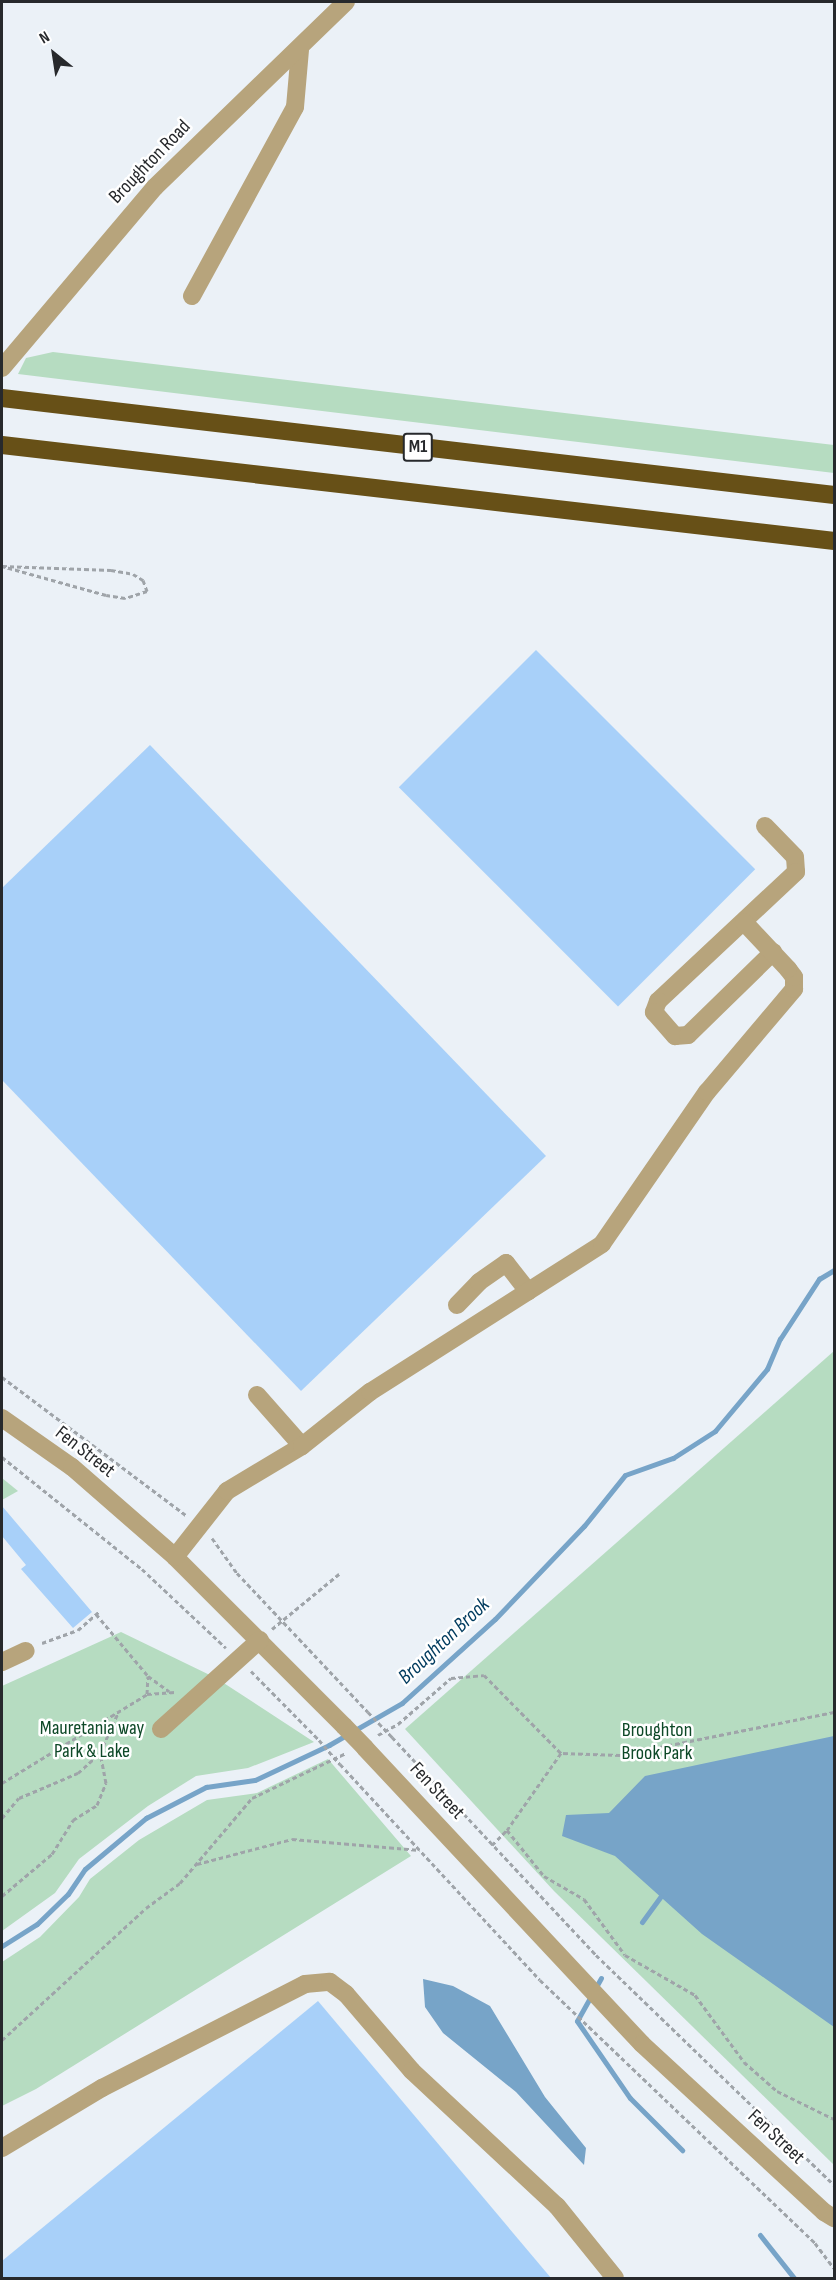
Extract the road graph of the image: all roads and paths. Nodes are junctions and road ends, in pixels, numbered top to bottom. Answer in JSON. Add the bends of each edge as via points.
{"nodes":[{"id":1,"x":346,"y":2,"type":"edge"},
{"id":2,"x":300,"y":50,"type":"junction"},
{"id":3,"x":192,"y":296,"type":"dead end"},
{"id":4,"x":2,"y":368,"type":"edge"},
{"id":5,"x":2,"y":398,"type":"edge"},
{"id":6,"x":2,"y":445,"type":"edge"},
{"id":7,"x":834,"y":495,"type":"edge"},
{"id":8,"x":834,"y":541,"type":"edge"},
{"id":9,"x":2,"y":566,"type":"edge"},
{"id":10,"x":765,"y":826,"type":"dead end"},
{"id":11,"x":744,"y":922,"type":"junction"},
{"id":12,"x":773,"y":952,"type":"junction"},
{"id":13,"x":528,"y":1291,"type":"junction"},
{"id":14,"x":457,"y":1305,"type":"dead end"},
{"id":15,"x":2,"y":1377,"type":"edge"},
{"id":16,"x":257,"y":1395,"type":"dead end"},
{"id":17,"x":2,"y":1418,"type":"edge"},
{"id":18,"x":302,"y":1446,"type":"junction"},
{"id":19,"x":2,"y":1457,"type":"edge"},
{"id":20,"x":181,"y":1512,"type":"dead end"},
{"id":21,"x":211,"y":1537,"type":"dead end"},
{"id":22,"x":175,"y":1557,"type":"junction"},
{"id":23,"x":339,"y":1574,"type":"dead end"},
{"id":24,"x":100,"y":1611,"type":"dead end"},
{"id":25,"x":96,"y":1614,"type":"junction"},
{"id":26,"x":283,"y":1620,"type":"junction"},
{"id":27,"x":260,"y":1640,"type":"junction"},
{"id":28,"x":219,"y":1641,"type":"junction"},
{"id":29,"x":26,"y":1651,"type":"joint"},
{"id":30,"x":238,"y":1659,"type":"junction"},
{"id":31,"x":2,"y":1662,"type":"edge"},
{"id":32,"x":148,"y":1676,"type":"junction"},
{"id":33,"x":219,"y":1677,"type":"junction"},
{"id":34,"x":171,"y":1692,"type":"junction"},
{"id":35,"x":182,"y":1692,"type":"dead end"},
{"id":36,"x":147,"y":1694,"type":"junction"},
{"id":37,"x":118,"y":1711,"type":"junction"},
{"id":38,"x":834,"y":1712,"type":"edge"},
{"id":39,"x":161,"y":1729,"type":"dead end"},
{"id":40,"x":360,"y":1747,"type":"junction"},
{"id":41,"x":100,"y":1753,"type":"junction"},
{"id":42,"x":561,"y":1753,"type":"junction"},
{"id":43,"x":2,"y":1784,"type":"edge"},
{"id":44,"x":2,"y":1818,"type":"edge"},
{"id":45,"x":507,"y":1830,"type":"junction"},
{"id":46,"x":492,"y":1845,"type":"junction"},
{"id":47,"x":420,"y":1850,"type":"junction"},
{"id":48,"x":195,"y":1864,"type":"junction"},
{"id":49,"x":2,"y":1896,"type":"edge"},
{"id":50,"x":2,"y":2040,"type":"edge"},
{"id":51,"x":834,"y":2119,"type":"edge"},
{"id":52,"x":2,"y":2148,"type":"edge"},
{"id":53,"x":834,"y":2185,"type":"edge"},
{"id":54,"x":829,"y":2215,"type":"edge"},
{"id":55,"x":834,"y":2231,"type":"edge"},
{"id":56,"x":834,"y":2268,"type":"edge"},
{"id":57,"x":615,"y":2278,"type":"edge"}],
"edges":[{"from":1,"to":2,"type":"street","name":"Broughton Road"},
{"from":2,"to":3,"type":"street","via":[[295,107]]},
{"from":2,"to":4,"type":"street","name":"Broughton Road","via":[[242,100],[155,187]]},
{"from":5,"to":7,"type":"highway","number":"M1"},
{"from":6,"to":8,"type":"highway","number":"M1"},
{"from":9,"to":9,"type":"path","via":[[106,595],[124,598],[147,591],[143,580],[111,570]]},
{"from":10,"to":11,"type":"street","via":[[798,866],[791,878]]},
{"from":11,"to":12,"type":"street"},
{"from":11,"to":12,"type":"street","via":[[653,1008],[675,1036],[688,1035]]},
{"from":12,"to":13,"type":"street","via":[[794,977],[791,994],[707,1092],[602,1244]]},
{"from":13,"to":14,"type":"street","via":[[506,1263],[479,1282]]},
{"from":13,"to":18,"type":"street","via":[[370,1392]]},
{"from":15,"to":20,"type":"path"},
{"from":16,"to":18,"type":"street"},
{"from":17,"to":22,"type":"street","name":"Fen Street","via":[[72,1467]]},
{"from":18,"to":22,"type":"street","via":[[227,1491]]},
{"from":19,"to":28,"type":"path","via":[[141,1569]]},
{"from":21,"to":26,"type":"path","via":[[237,1573]]},
{"from":22,"to":27,"type":"street","name":"Fen Street"},
{"from":23,"to":26,"type":"path"},
{"from":24,"to":25,"type":"path"},
{"from":25,"to":29,"type":"path","via":[[78,1630]]},
{"from":25,"to":32,"type":"path"},
{"from":26,"to":27,"type":"path"},
{"from":26,"to":46,"type":"path","bridge":true},
{"from":27,"to":30,"type":"street"},
{"from":27,"to":40,"type":"street","name":"Fen Street","bridge":true},
{"from":28,"to":30,"type":"path"},
{"from":28,"to":33,"type":"path"},
{"from":29,"to":31,"type":"street"},
{"from":30,"to":33,"type":"street"},
{"from":30,"to":47,"type":"path","bridge":true},
{"from":32,"to":34,"type":"path"},
{"from":32,"to":36,"type":"path"},
{"from":33,"to":39,"type":"street"},
{"from":34,"to":35,"type":"path"},
{"from":34,"to":36,"type":"path"},
{"from":36,"to":37,"type":"path"},
{"from":37,"to":41,"type":"path"},
{"from":37,"to":43,"type":"path"},
{"from":38,"to":42,"type":"path","via":[[620,1755]]},
{"from":40,"to":42,"type":"path","via":[[398,1724],[451,1678],[484,1675]]},
{"from":40,"to":48,"type":"path","via":[[252,1798]]},
{"from":40,"to":54,"type":"street","name":"Fen Street","via":[[642,2044]]},
{"from":41,"to":44,"type":"path","via":[[78,1773],[19,1798]]},
{"from":41,"to":49,"type":"path","via":[[106,1783],[97,1805],[73,1820],[52,1854]]},
{"from":42,"to":45,"type":"path"},
{"from":45,"to":46,"type":"path"},
{"from":45,"to":51,"type":"path","via":[[544,1876],[584,1899],[625,1955],[695,1995],[744,2062],[777,2091]]},
{"from":46,"to":53,"type":"path","via":[[596,1955]]},
{"from":47,"to":48,"type":"path","via":[[292,1839]]},
{"from":47,"to":56,"type":"path","via":[[574,2013],[815,2243]]},
{"from":48,"to":50,"type":"path","via":[[180,1883],[146,1908]]},
{"from":52,"to":57,"type":"street","via":[[102,2088],[305,1984],[330,1982],[346,1994],[412,2071],[558,2206]]},
{"from":54,"to":55,"type":"street","name":"Fen Street"}]}
